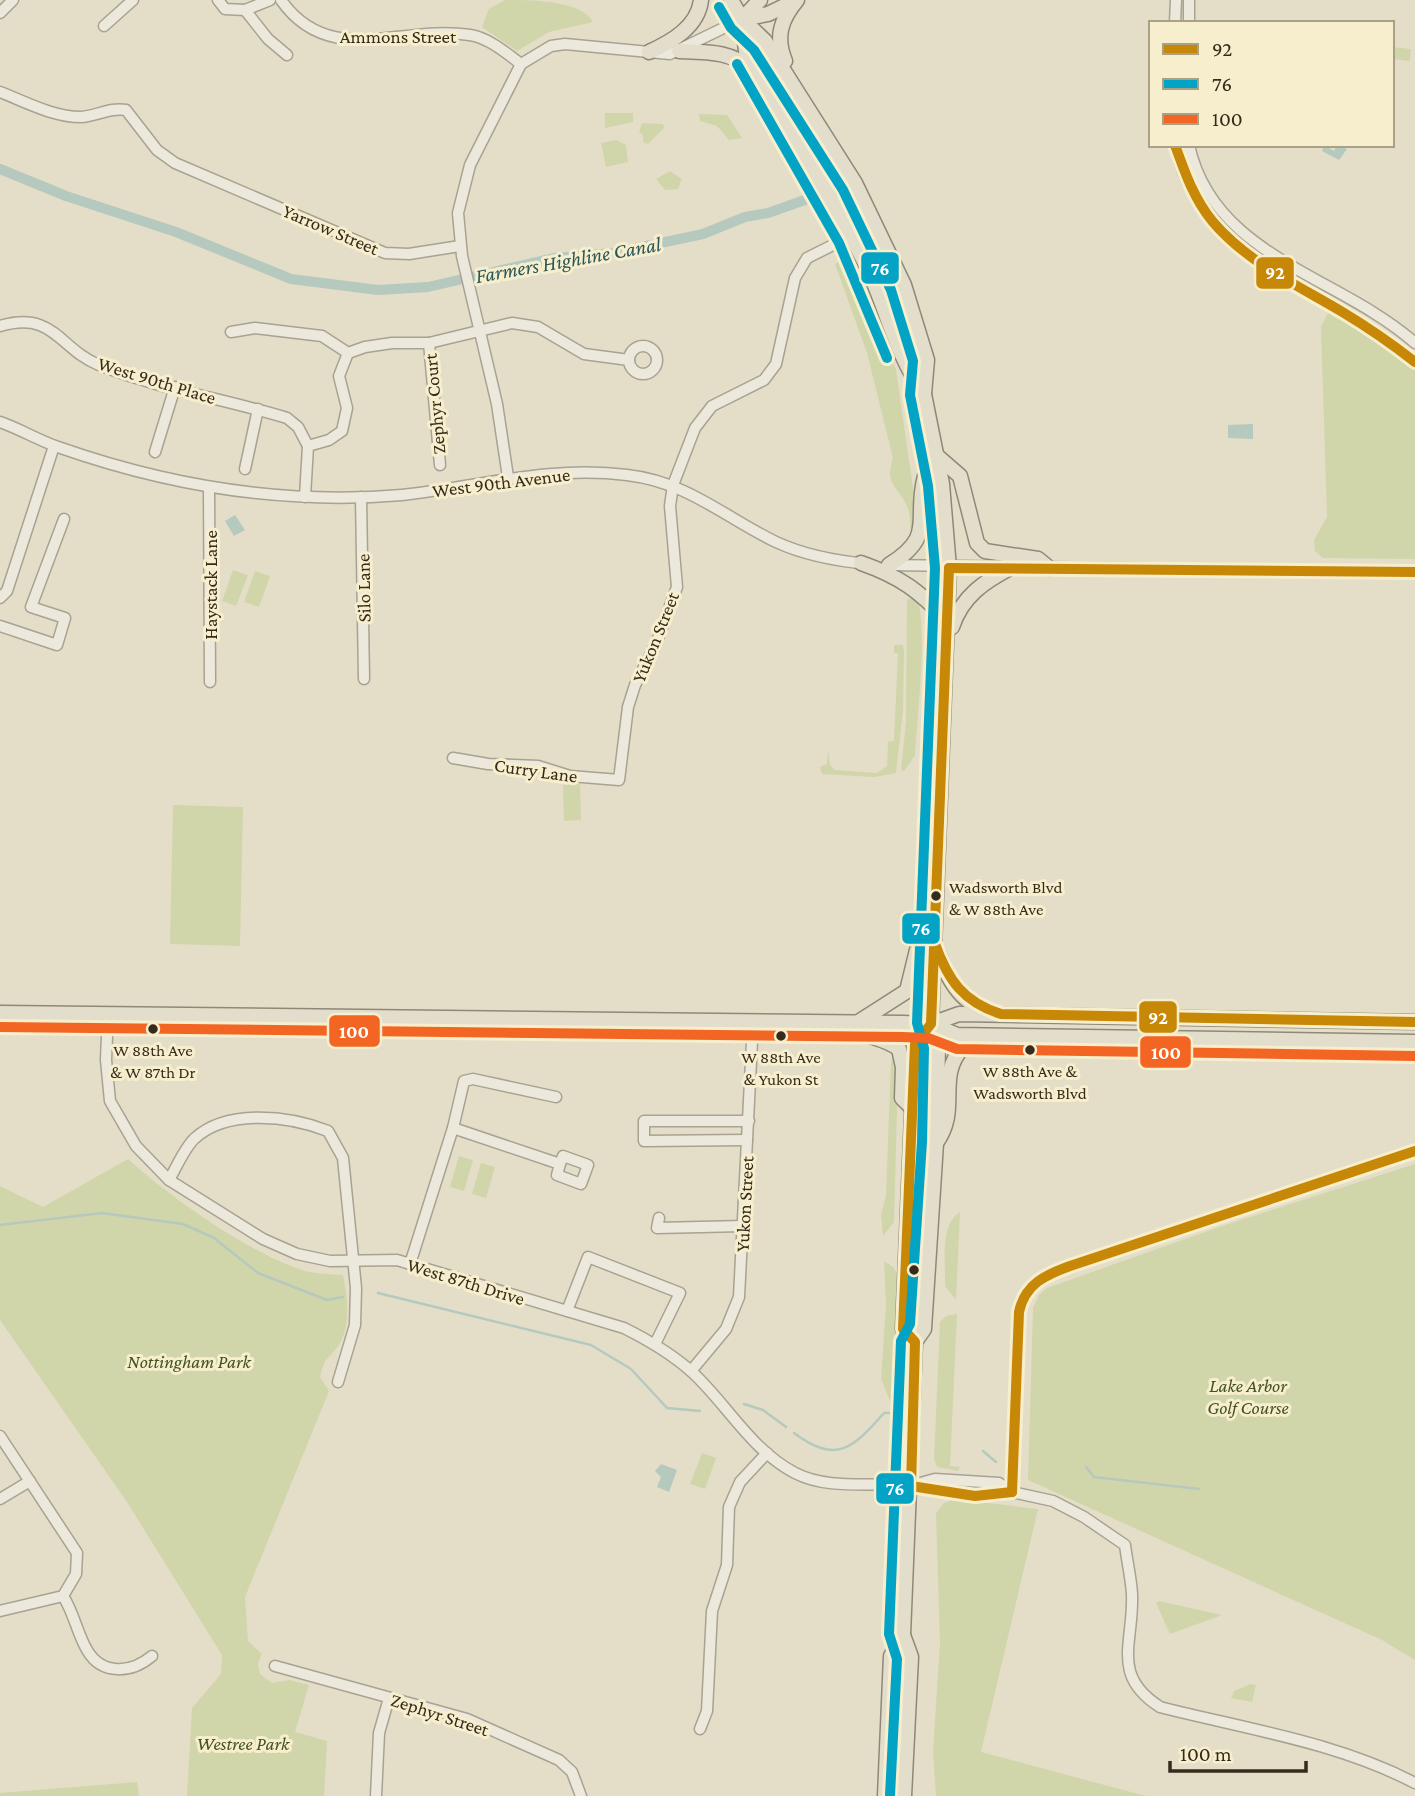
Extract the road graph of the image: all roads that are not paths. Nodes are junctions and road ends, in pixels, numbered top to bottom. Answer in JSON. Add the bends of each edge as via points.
{"nodes":[{"id":1,"x":13,"y":0,"type":"edge"},
{"id":2,"x":133,"y":0,"type":"edge"},
{"id":3,"x":218,"y":0,"type":"edge"},
{"id":4,"x":270,"y":0,"type":"edge"},
{"id":5,"x":281,"y":0,"type":"edge"},
{"id":6,"x":701,"y":0,"type":"edge"},
{"id":7,"x":731,"y":0,"type":"edge"},
{"id":8,"x":760,"y":0,"type":"edge"},
{"id":9,"x":797,"y":0,"type":"edge"},
{"id":10,"x":1176,"y":0,"type":"edge"},
{"id":11,"x":1189,"y":0,"type":"edge"},
{"id":12,"x":245,"y":10,"type":"junction"},
{"id":13,"x":0,"y":12,"type":"edge"},
{"id":14,"x":742,"y":19,"type":"junction"},
{"id":15,"x":1175,"y":21,"type":"edge"},
{"id":16,"x":1189,"y":21,"type":"edge"},
{"id":17,"x":104,"y":26,"type":"dead end"},
{"id":18,"x":679,"y":51,"type":"junction"},
{"id":19,"x":649,"y":52,"type":"junction"},
{"id":20,"x":287,"y":55,"type":"dead end"},
{"id":21,"x":521,"y":64,"type":"junction"},
{"id":22,"x":755,"y":71,"type":"junction"},
{"id":23,"x":795,"y":85,"type":"junction"},
{"id":24,"x":0,"y":92,"type":"edge"},
{"id":25,"x":1176,"y":147,"type":"edge"},
{"id":26,"x":1190,"y":147,"type":"edge"},
{"id":27,"x":851,"y":236,"type":"junction"},
{"id":28,"x":460,"y":246,"type":"junction"},
{"id":29,"x":0,"y":326,"type":"edge"},
{"id":30,"x":480,"y":331,"type":"junction"},
{"id":31,"x":231,"y":332,"type":"dead end"},
{"id":32,"x":429,"y":343,"type":"junction"},
{"id":33,"x":1415,"y":343,"type":"edge"},
{"id":34,"x":348,"y":353,"type":"junction"},
{"id":35,"x":629,"y":360,"type":"dead end"},
{"id":36,"x":1415,"y":362,"type":"edge"},
{"id":37,"x":175,"y":387,"type":"junction"},
{"id":38,"x":924,"y":394,"type":"junction"},
{"id":39,"x":258,"y":409,"type":"junction"},
{"id":40,"x":0,"y":422,"type":"edge"},
{"id":41,"x":54,"y":446,"type":"junction"},
{"id":42,"x":308,"y":446,"type":"junction"},
{"id":43,"x":155,"y":452,"type":"dead end"},
{"id":44,"x":938,"y":462,"type":"junction"},
{"id":45,"x":440,"y":465,"type":"dead end"},
{"id":46,"x":245,"y":469,"type":"dead end"},
{"id":47,"x":508,"y":477,"type":"junction"},
{"id":48,"x":673,"y":485,"type":"junction"},
{"id":49,"x":209,"y":488,"type":"junction"},
{"id":50,"x":361,"y":497,"type":"junction"},
{"id":51,"x":305,"y":498,"type":"junction"},
{"id":52,"x":64,"y":519,"type":"dead end"},
{"id":53,"x":861,"y":563,"type":"junction"},
{"id":54,"x":889,"y":565,"type":"junction"},
{"id":55,"x":1012,"y":567,"type":"junction"},
{"id":56,"x":948,"y":568,"type":"junction"},
{"id":57,"x":1049,"y":568,"type":"junction"},
{"id":58,"x":1415,"y":572,"type":"edge"},
{"id":59,"x":0,"y":598,"type":"edge"},
{"id":60,"x":948,"y":621,"type":"junction"},
{"id":61,"x":0,"y":626,"type":"edge"},
{"id":62,"x":948,"y":642,"type":"junction"},
{"id":63,"x":364,"y":680,"type":"dead end"},
{"id":64,"x":210,"y":681,"type":"dead end"},
{"id":65,"x":453,"y":758,"type":"dead end"},
{"id":66,"x":619,"y":780,"type":"joint"},
{"id":67,"x":935,"y":924,"type":"junction"},
{"id":68,"x":934,"y":943,"type":"junction"},
{"id":69,"x":0,"y":1013,"type":"edge"},
{"id":70,"x":108,"y":1013,"type":"junction"},
{"id":71,"x":1001,"y":1014,"type":"junction"},
{"id":72,"x":753,"y":1021,"type":"junction"},
{"id":73,"x":1415,"y":1022,"type":"edge"},
{"id":74,"x":850,"y":1023,"type":"junction"},
{"id":75,"x":930,"y":1024,"type":"junction"},
{"id":76,"x":1011,"y":1035,"type":"junction"},
{"id":77,"x":1415,"y":1042,"type":"edge"},
{"id":78,"x":556,"y":1097,"type":"dead end"},
{"id":79,"x":912,"y":1108,"type":"junction"},
{"id":80,"x":748,"y":1121,"type":"junction"},
{"id":81,"x":453,"y":1128,"type":"junction"},
{"id":82,"x":747,"y":1140,"type":"junction"},
{"id":83,"x":936,"y":1143,"type":"junction"},
{"id":84,"x":1415,"y":1151,"type":"edge"},
{"id":85,"x":560,"y":1164,"type":"dead end"},
{"id":86,"x":169,"y":1180,"type":"junction"},
{"id":87,"x":659,"y":1218,"type":"dead end"},
{"id":88,"x":743,"y":1226,"type":"junction"},
{"id":89,"x":354,"y":1261,"type":"junction"},
{"id":90,"x":410,"y":1264,"type":"junction"},
{"id":91,"x":567,"y":1311,"type":"junction"},
{"id":92,"x":915,"y":1342,"type":"junction"},
{"id":93,"x":655,"y":1345,"type":"junction"},
{"id":94,"x":691,"y":1371,"type":"junction"},
{"id":95,"x":338,"y":1382,"type":"dead end"},
{"id":96,"x":0,"y":1436,"type":"edge"},
{"id":97,"x":767,"y":1453,"type":"junction"},
{"id":98,"x":30,"y":1481,"type":"junction"},
{"id":99,"x":911,"y":1486,"type":"junction"},
{"id":100,"x":1012,"y":1492,"type":"junction"},
{"id":101,"x":0,"y":1499,"type":"edge"},
{"id":102,"x":63,"y":1596,"type":"junction"},
{"id":103,"x":0,"y":1611,"type":"edge"},
{"id":104,"x":903,"y":1635,"type":"junction"},
{"id":105,"x":152,"y":1656,"type":"dead end"},
{"id":106,"x":275,"y":1666,"type":"dead end"},
{"id":107,"x":389,"y":1698,"type":"junction"},
{"id":108,"x":699,"y":1729,"type":"dead end"},
{"id":109,"x":1415,"y":1783,"type":"edge"},
{"id":110,"x":376,"y":1796,"type":"edge"},
{"id":111,"x":581,"y":1796,"type":"edge"},
{"id":112,"x":885,"y":1796,"type":"edge"},
{"id":113,"x":904,"y":1796,"type":"edge"}],
"edges":[{"from":1,"to":13,"type":"street"},
{"from":2,"to":17,"type":"street"},
{"from":3,"to":12,"type":"street","via":[[225,9]]},
{"from":4,"to":12,"type":"street"},
{"from":5,"to":21,"type":"street","name":"Ammons Street","via":[[293,18],[316,33],[346,40],[471,35],[492,43]]},
{"from":6,"to":19,"type":"main road","via":[[690,25]]},
{"from":7,"to":14,"type":"main road"},
{"from":8,"to":14,"type":"main road"},
{"from":9,"to":14,"type":"main road"},
{"from":9,"to":23,"type":"main road","via":[[784,17],[778,36]]},
{"from":10,"to":15,"type":"street"},
{"from":11,"to":16,"type":"street"},
{"from":12,"to":20,"type":"street"},
{"from":14,"to":18,"type":"street"},
{"from":14,"to":22,"type":"main road","via":[[746,51]]},
{"from":14,"to":23,"type":"main road","via":[[765,41]]},
{"from":18,"to":19,"type":"street"},
{"from":18,"to":22,"type":"main road","via":[[721,51]]},
{"from":19,"to":21,"type":"street","via":[[565,44],[551,46]]},
{"from":21,"to":28,"type":"street","via":[[466,174],[458,213]]},
{"from":22,"to":27,"type":"main road"},
{"from":23,"to":38,"type":"main road","via":[[855,183],[904,285],[928,360]]},
{"from":24,"to":28,"type":"street","name":"Yarrow Street","via":[[64,115],[126,110],[157,150],[206,176],[386,253]]},
{"from":25,"to":36,"type":"street","via":[[1195,201],[1235,247]]},
{"from":26,"to":33,"type":"street","via":[[1209,195],[1249,239]]},
{"from":27,"to":38,"type":"main road","via":[[904,365]]},
{"from":27,"to":48,"type":"street","name":"Yukon Street","via":[[807,258],[795,278],[776,364],[764,380],[712,406],[695,429]]},
{"from":28,"to":30,"type":"street"},
{"from":29,"to":37,"type":"street","name":"West 90th Place","via":[[48,326],[98,364]]},
{"from":30,"to":32,"type":"street"},
{"from":30,"to":35,"type":"street","via":[[527,324],[584,354]]},
{"from":30,"to":47,"type":"street"},
{"from":31,"to":34,"type":"street","via":[[255,328],[322,336]]},
{"from":32,"to":34,"type":"street","via":[[392,343]]},
{"from":32,"to":45,"type":"street","name":"Zephyr Court"},
{"from":34,"to":42,"type":"street","via":[[340,376],[348,408],[342,431]]},
{"from":37,"to":39,"type":"street","name":"West 90th Place"},
{"from":37,"to":43,"type":"street"},
{"from":38,"to":44,"type":"main road"},
{"from":39,"to":42,"type":"street","name":"West 90th Place","via":[[287,418]]},
{"from":39,"to":46,"type":"street"},
{"from":40,"to":41,"type":"street","name":"West 90th Avenue"},
{"from":41,"to":49,"type":"street","name":"West 90th Avenue","via":[[121,468]]},
{"from":41,"to":59,"type":"street","via":[[7,591]]},
{"from":42,"to":51,"type":"street"},
{"from":44,"to":54,"type":"main road","via":[[925,476],[920,536]]},
{"from":44,"to":56,"type":"main road"},
{"from":44,"to":57,"type":"main road","via":[[960,476],[978,543],[985,551],[1038,559]]},
{"from":47,"to":48,"type":"street","name":"West 90th Avenue","via":[[608,472]]},
{"from":47,"to":50,"type":"street","name":"West 90th Avenue","via":[[425,492]]},
{"from":48,"to":53,"type":"street","name":"West 90th Avenue","via":[[796,551]]},
{"from":48,"to":66,"type":"street","name":"Yukon Street","via":[[670,534],[677,587],[628,707]]},
{"from":49,"to":51,"type":"street","name":"West 90th Avenue"},
{"from":49,"to":64,"type":"street","name":"Haystack Lane"},
{"from":50,"to":51,"type":"street","name":"West 90th Avenue"},
{"from":50,"to":63,"type":"street","name":"Silo Lane"},
{"from":52,"to":61,"type":"street","via":[[31,607],[65,618],[57,645]]},
{"from":53,"to":54,"type":"street","name":"West 90th Avenue"},
{"from":53,"to":60,"type":"main road","via":[[895,575]]},
{"from":54,"to":56,"type":"street","name":"West 90th Avenue"},
{"from":55,"to":56,"type":"street","name":"West 90th Avenue"},
{"from":55,"to":57,"type":"street","name":"West 90th Avenue"},
{"from":55,"to":62,"type":"main road","via":[[972,593],[956,614]]},
{"from":56,"to":60,"type":"main road"},
{"from":57,"to":58,"type":"street","name":"West 90th Avenue"},
{"from":60,"to":62,"type":"main road"},
{"from":62,"to":67,"type":"main road"},
{"from":65,"to":66,"type":"street","name":"Curry Lane"},
{"from":67,"to":68,"type":"main road"},
{"from":67,"to":74,"type":"main road","via":[[917,950],[907,991]]},
{"from":68,"to":71,"type":"main road","via":[[944,970],[963,998]]},
{"from":68,"to":75,"type":"main road"},
{"from":69,"to":70,"type":"main road"},
{"from":70,"to":72,"type":"main road"},
{"from":70,"to":86,"type":"street","name":"West 87th Drive","via":[[110,1101],[136,1146]]},
{"from":71,"to":73,"type":"main road"},
{"from":71,"to":75,"type":"main road","via":[[959,1014]]},
{"from":72,"to":74,"type":"main road"},
{"from":72,"to":80,"type":"street","name":"Yukon Street"},
{"from":74,"to":75,"type":"main road"},
{"from":74,"to":79,"type":"main road","via":[[866,1038],[899,1049],[902,1098]]},
{"from":75,"to":76,"type":"main road","via":[[957,1035]]},
{"from":75,"to":79,"type":"main road","via":[[915,1045]]},
{"from":75,"to":83,"type":"main road","via":[[938,1046]]},
{"from":76,"to":77,"type":"main road"},
{"from":76,"to":83,"type":"main road","via":[[997,1043],[963,1047],[951,1061],[947,1128]]},
{"from":78,"to":81,"type":"street","via":[[468,1079],[461,1084]]},
{"from":79,"to":92,"type":"main road","via":[[903,1329]]},
{"from":80,"to":82,"type":"street","name":"Yukon Street"},
{"from":80,"to":82,"type":"street","via":[[644,1121],[644,1141]]},
{"from":81,"to":85,"type":"street"},
{"from":81,"to":90,"type":"street"},
{"from":82,"to":88,"type":"street","name":"Yukon Street"},
{"from":83,"to":92,"type":"main road","via":[[924,1329]]},
{"from":84,"to":100,"type":"street","via":[[1036,1281],[1024,1293],[1019,1312]]},
{"from":86,"to":89,"type":"street","name":"West 87th Drive","via":[[263,1239],[297,1254]]},
{"from":86,"to":89,"type":"street","via":[[194,1139],[224,1120],[299,1120],[328,1130],[343,1158]]},
{"from":87,"to":88,"type":"street","via":[[657,1228]]},
{"from":88,"to":94,"type":"street","name":"Yukon Street","via":[[739,1297],[726,1329]]},
{"from":89,"to":90,"type":"street","name":"West 87th Drive"},
{"from":89,"to":95,"type":"street","via":[[355,1325]]},
{"from":90,"to":91,"type":"street","name":"West 87th Drive"},
{"from":91,"to":93,"type":"street","name":"West 87th Drive","via":[[624,1328]]},
{"from":91,"to":93,"type":"street","via":[[588,1257],[680,1293]]},
{"from":92,"to":99,"type":"main road"},
{"from":93,"to":94,"type":"street","name":"West 87th Drive"},
{"from":94,"to":97,"type":"street","name":"West 87th Drive"},
{"from":96,"to":98,"type":"street"},
{"from":97,"to":99,"type":"street","name":"West 87th Drive","via":[[796,1474],[830,1483]]},
{"from":97,"to":108,"type":"street","via":[[740,1482],[729,1507],[727,1565],[712,1611],[706,1711]]},
{"from":98,"to":101,"type":"street"},
{"from":98,"to":102,"type":"street","via":[[78,1553],[76,1574]]},
{"from":99,"to":100,"type":"street","name":"West 87th Drive","via":[[999,1496]]},
{"from":99,"to":104,"type":"main road"},
{"from":100,"to":109,"type":"street","name":"West 87th Drive","via":[[1053,1501],[1125,1545],[1132,1595],[1128,1664],[1141,1695],[1160,1707],[1343,1752]]},
{"from":102,"to":103,"type":"street"},
{"from":102,"to":105,"type":"street","via":[[95,1661],[117,1670],[138,1668]]},
{"from":104,"to":112,"type":"main road","via":[[891,1656]]},
{"from":104,"to":113,"type":"main road","via":[[911,1657]]},
{"from":106,"to":107,"type":"street","name":"Zephyr Street"},
{"from":107,"to":110,"type":"street","via":[[379,1734]]},
{"from":107,"to":111,"type":"street","name":"Zephyr Street","via":[[467,1719],[559,1759],[572,1772]]}]}
